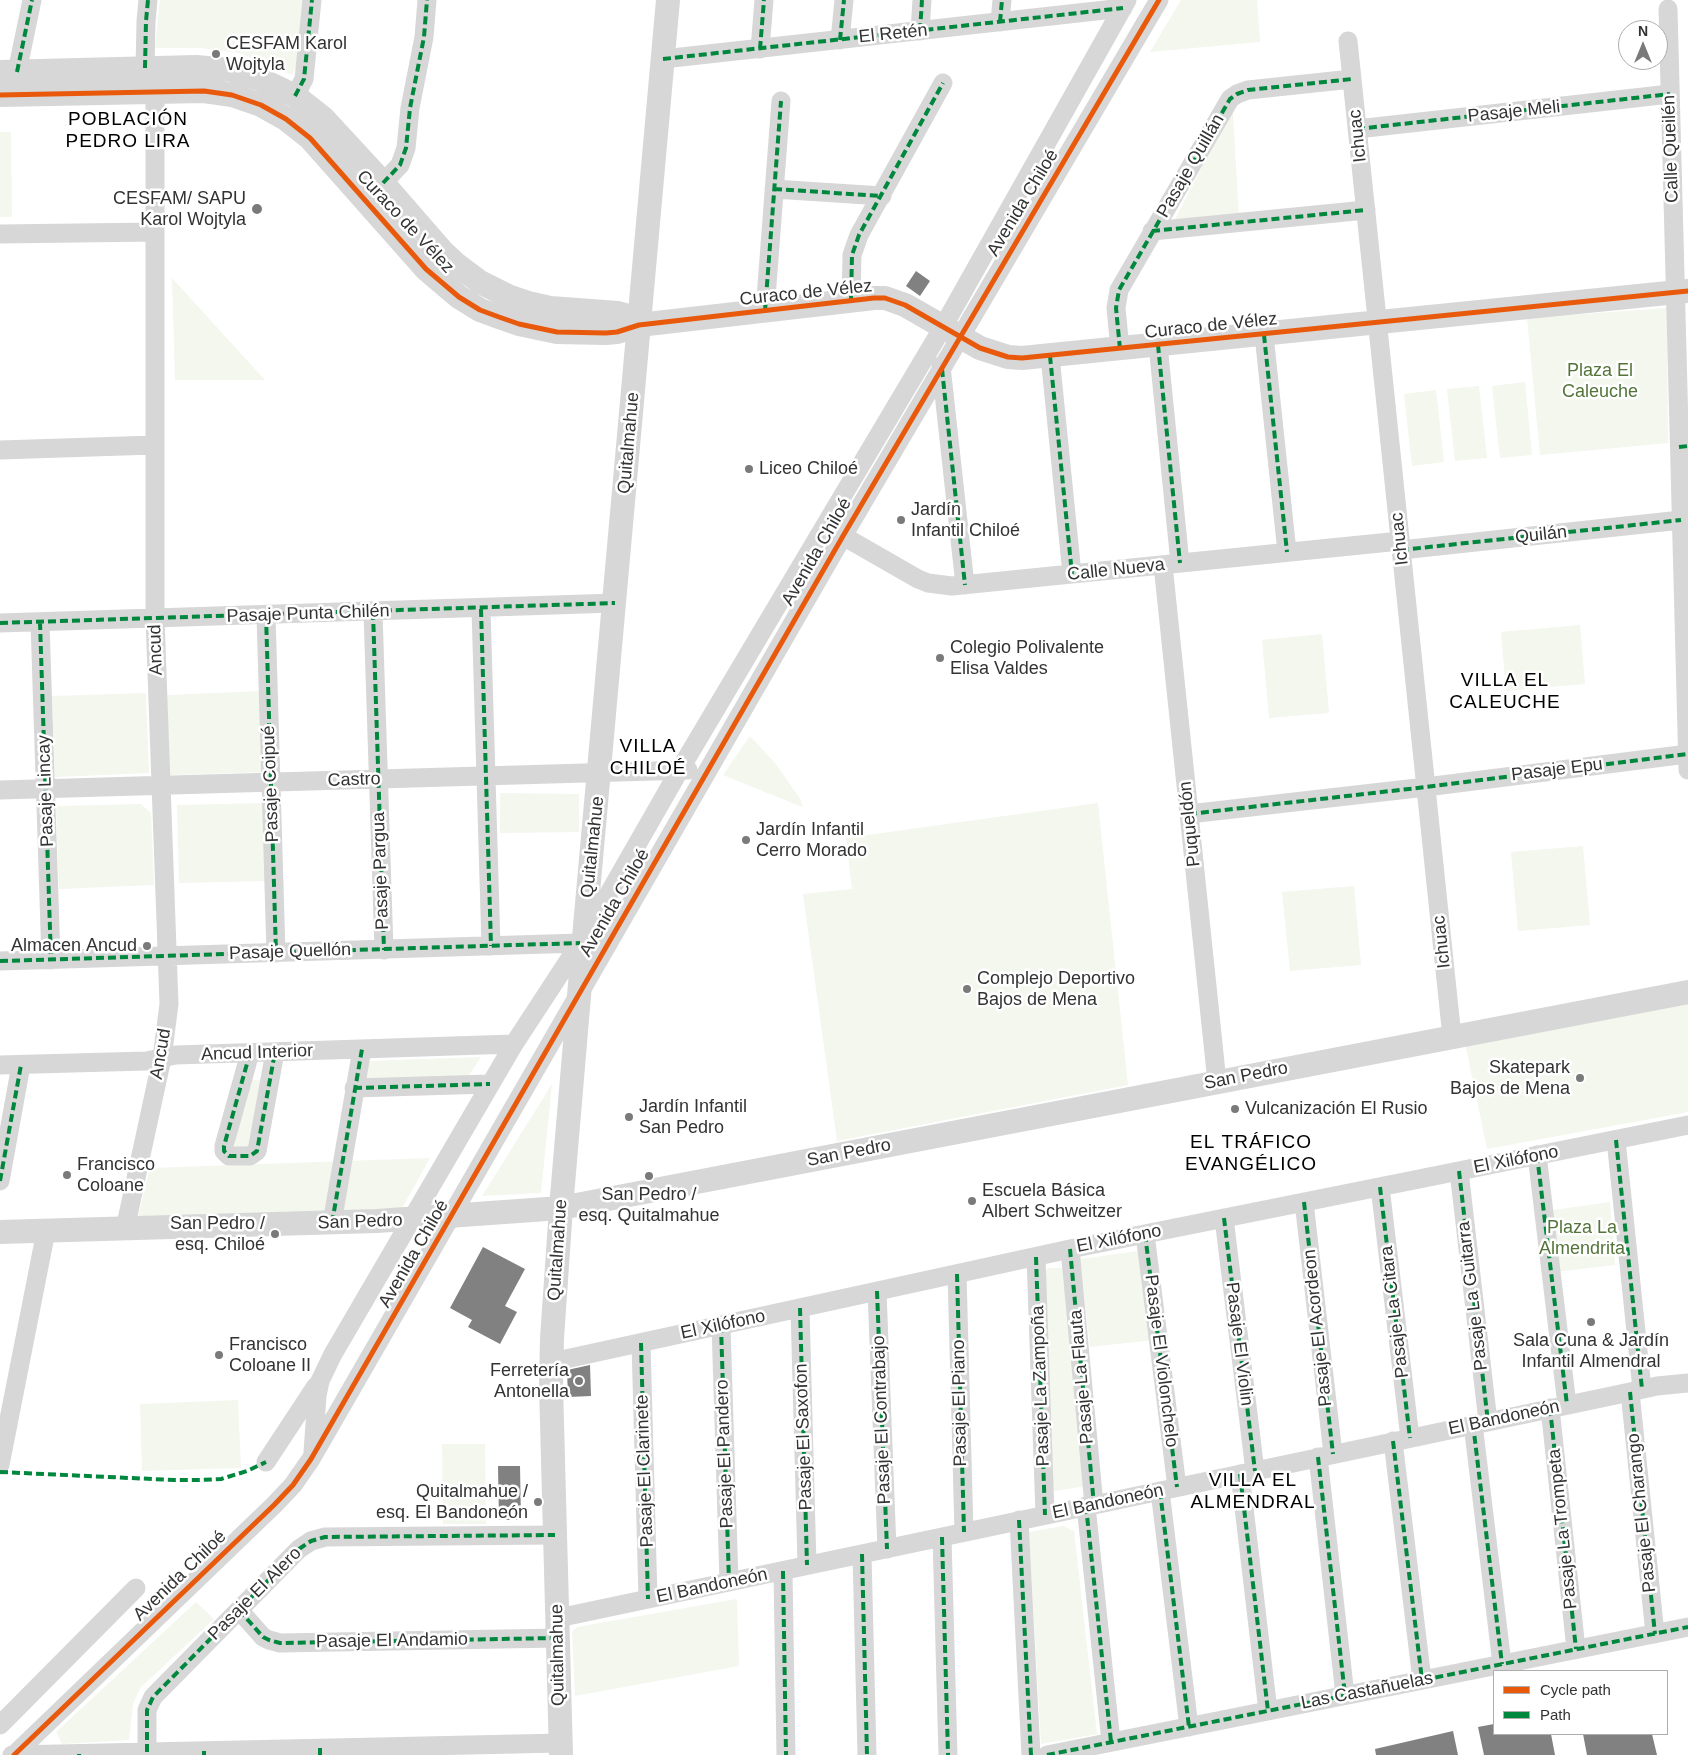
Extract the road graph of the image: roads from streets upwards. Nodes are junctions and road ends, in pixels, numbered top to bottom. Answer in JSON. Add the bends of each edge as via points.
{"nodes":[{"id":1,"x":32,"y":0,"type":"edge"},
{"id":2,"x":148,"y":0,"type":"edge"},
{"id":3,"x":312,"y":0,"type":"edge"},
{"id":4,"x":427,"y":0,"type":"edge"},
{"id":5,"x":668,"y":0,"type":"edge"},
{"id":6,"x":764,"y":0,"type":"edge"},
{"id":7,"x":844,"y":0,"type":"edge"},
{"id":8,"x":922,"y":0,"type":"edge"},
{"id":9,"x":1002,"y":0,"type":"edge"},
{"id":10,"x":1159,"y":0,"type":"edge"},
{"id":11,"x":1125,"y":4,"type":"edge"},
{"id":12,"x":1668,"y":9,"type":"dead end"},
{"id":13,"x":1000,"y":22,"type":"junction"},
{"id":14,"x":920,"y":31,"type":"junction"},
{"id":15,"x":840,"y":40,"type":"junction"},
{"id":16,"x":1348,"y":41,"type":"dead end"},
{"id":17,"x":760,"y":49,"type":"junction"},
{"id":18,"x":663,"y":60,"type":"junction"},
{"id":19,"x":150,"y":68,"type":"junction"},
{"id":20,"x":8,"y":72,"type":"edge"},
{"id":21,"x":1352,"y":79,"type":"junction"},
{"id":22,"x":943,"y":83,"type":"dead end"},
{"id":23,"x":155,"y":92,"type":"junction"},
{"id":24,"x":1670,"y":94,"type":"junction"},
{"id":25,"x":0,"y":95,"type":"edge"},
{"id":26,"x":295,"y":96,"type":"junction"},
{"id":27,"x":781,"y":101,"type":"dead end"},
{"id":28,"x":1357,"y":129,"type":"junction"},
{"id":29,"x":383,"y":184,"type":"junction"},
{"id":30,"x":774,"y":189,"type":"junction"},
{"id":31,"x":882,"y":196,"type":"junction"},
{"id":32,"x":1366,"y":210,"type":"junction"},
{"id":33,"x":1152,"y":231,"type":"junction"},
{"id":34,"x":155,"y":232,"type":"junction"},
{"id":35,"x":0,"y":234,"type":"edge"},
{"id":36,"x":1682,"y":292,"type":"edge"},
{"id":37,"x":851,"y":301,"type":"junction"},
{"id":38,"x":765,"y":311,"type":"junction"},
{"id":39,"x":1378,"y":323,"type":"junction"},
{"id":40,"x":639,"y":325,"type":"junction"},
{"id":41,"x":951,"y":332,"type":"junction"},
{"id":42,"x":1264,"y":335,"type":"junction"},
{"id":43,"x":1158,"y":345,"type":"junction"},
{"id":44,"x":1120,"y":349,"type":"junction"},
{"id":45,"x":1050,"y":356,"type":"junction"},
{"id":46,"x":941,"y":366,"type":"junction"},
{"id":47,"x":154,"y":446,"type":"junction"},
{"id":48,"x":1684,"y":446,"type":"edge"},
{"id":49,"x":0,"y":450,"type":"edge"},
{"id":50,"x":1682,"y":520,"type":"junction"},
{"id":51,"x":842,"y":536,"type":"junction"},
{"id":52,"x":1401,"y":545,"type":"junction"},
{"id":53,"x":1287,"y":552,"type":"junction"},
{"id":54,"x":1172,"y":564,"type":"junction"},
{"id":55,"x":1072,"y":574,"type":"junction"},
{"id":56,"x":965,"y":585,"type":"junction"},
{"id":57,"x":615,"y":603,"type":"junction"},
{"id":58,"x":481,"y":609,"type":"junction"},
{"id":59,"x":373,"y":612,"type":"junction"},
{"id":60,"x":266,"y":615,"type":"junction"},
{"id":61,"x":155,"y":618,"type":"junction"},
{"id":62,"x":40,"y":622,"type":"junction"},
{"id":63,"x":0,"y":624,"type":"edge"},
{"id":64,"x":1688,"y":754,"type":"edge"},
{"id":65,"x":708,"y":767,"type":"junction"},
{"id":66,"x":1688,"y":770,"type":"edge"},
{"id":67,"x":679,"y":771,"type":"junction"},
{"id":68,"x":600,"y":773,"type":"junction"},
{"id":69,"x":486,"y":776,"type":"junction"},
{"id":70,"x":378,"y":779,"type":"junction"},
{"id":71,"x":271,"y":782,"type":"junction"},
{"id":72,"x":162,"y":786,"type":"junction"},
{"id":73,"x":1426,"y":787,"type":"junction"},
{"id":74,"x":46,"y":789,"type":"junction"},
{"id":75,"x":0,"y":790,"type":"edge"},
{"id":76,"x":1189,"y":814,"type":"junction"},
{"id":77,"x":582,"y":940,"type":"junction"},
{"id":78,"x":491,"y":946,"type":"junction"},
{"id":79,"x":384,"y":950,"type":"junction"},
{"id":80,"x":276,"y":953,"type":"junction"},
{"id":81,"x":168,"y":956,"type":"junction"},
{"id":82,"x":51,"y":960,"type":"junction"},
{"id":83,"x":0,"y":961,"type":"edge"},
{"id":84,"x":581,"y":992,"type":"junction"},
{"id":85,"x":1688,"y":992,"type":"edge"},
{"id":86,"x":1452,"y":1037,"type":"junction"},
{"id":87,"x":514,"y":1044,"type":"junction"},
{"id":88,"x":362,"y":1049,"type":"junction"},
{"id":89,"x":275,"y":1052,"type":"junction"},
{"id":90,"x":250,"y":1053,"type":"junction"},
{"id":91,"x":162,"y":1058,"type":"junction"},
{"id":92,"x":0,"y":1065,"type":"edge"},
{"id":93,"x":21,"y":1065,"type":"junction"},
{"id":94,"x":1217,"y":1082,"type":"junction"},
{"id":95,"x":490,"y":1084,"type":"junction"},
{"id":96,"x":354,"y":1088,"type":"junction"},
{"id":97,"x":1688,"y":1125,"type":"edge"},
{"id":98,"x":1616,"y":1140,"type":"junction"},
{"id":99,"x":1537,"y":1155,"type":"junction"},
{"id":100,"x":1459,"y":1171,"type":"junction"},
{"id":101,"x":0,"y":1181,"type":"edge"},
{"id":102,"x":1380,"y":1187,"type":"junction"},
{"id":103,"x":1304,"y":1202,"type":"junction"},
{"id":104,"x":561,"y":1208,"type":"junction"},
{"id":105,"x":452,"y":1216,"type":"junction"},
{"id":106,"x":1224,"y":1218,"type":"junction"},
{"id":107,"x":411,"y":1220,"type":"junction"},
{"id":108,"x":332,"y":1223,"type":"junction"},
{"id":109,"x":125,"y":1228,"type":"junction"},
{"id":110,"x":46,"y":1231,"type":"junction"},
{"id":111,"x":0,"y":1232,"type":"edge"},
{"id":112,"x":1145,"y":1234,"type":"junction"},
{"id":113,"x":1070,"y":1249,"type":"junction"},
{"id":114,"x":1036,"y":1256,"type":"junction"},
{"id":115,"x":957,"y":1274,"type":"junction"},
{"id":116,"x":877,"y":1291,"type":"junction"},
{"id":117,"x":800,"y":1308,"type":"junction"},
{"id":118,"x":721,"y":1325,"type":"junction"},
{"id":119,"x":641,"y":1343,"type":"junction"},
{"id":120,"x":552,"y":1362,"type":"junction"},
{"id":121,"x":320,"y":1381,"type":"junction"},
{"id":122,"x":1688,"y":1383,"type":"edge"},
{"id":123,"x":1636,"y":1390,"type":"junction"},
{"id":124,"x":1558,"y":1407,"type":"junction"},
{"id":125,"x":1481,"y":1423,"type":"junction"},
{"id":126,"x":1401,"y":1440,"type":"junction"},
{"id":127,"x":1326,"y":1456,"type":"junction"},
{"id":128,"x":311,"y":1459,"type":"junction"},
{"id":129,"x":266,"y":1462,"type":"dead end"},
{"id":130,"x":0,"y":1465,"type":"edge"},
{"id":131,"x":1248,"y":1472,"type":"junction"},
{"id":132,"x":1168,"y":1489,"type":"junction"},
{"id":133,"x":1090,"y":1506,"type":"junction"},
{"id":134,"x":1045,"y":1515,"type":"junction"},
{"id":135,"x":1019,"y":1520,"type":"junction"},
{"id":136,"x":964,"y":1532,"type":"junction"},
{"id":137,"x":555,"y":1536,"type":"junction"},
{"id":138,"x":942,"y":1537,"type":"junction"},
{"id":139,"x":887,"y":1548,"type":"junction"},
{"id":140,"x":862,"y":1554,"type":"junction"},
{"id":141,"x":807,"y":1565,"type":"junction"},
{"id":142,"x":783,"y":1571,"type":"junction"},
{"id":143,"x":729,"y":1582,"type":"junction"},
{"id":144,"x":136,"y":1588,"type":"dead end"},
{"id":145,"x":648,"y":1599,"type":"junction"},
{"id":146,"x":239,"y":1610,"type":"junction"},
{"id":147,"x":1688,"y":1627,"type":"edge"},
{"id":148,"x":558,"y":1628,"type":"junction"},
{"id":149,"x":1655,"y":1634,"type":"junction"},
{"id":150,"x":1576,"y":1649,"type":"junction"},
{"id":151,"x":1502,"y":1664,"type":"junction"},
{"id":152,"x":1422,"y":1680,"type":"junction"},
{"id":153,"x":1345,"y":1696,"type":"junction"},
{"id":154,"x":1268,"y":1711,"type":"junction"},
{"id":155,"x":0,"y":1725,"type":"edge"},
{"id":156,"x":1189,"y":1727,"type":"junction"},
{"id":157,"x":1111,"y":1742,"type":"junction"},
{"id":158,"x":561,"y":1749,"type":"edge"},
{"id":159,"x":147,"y":1752,"type":"junction"},
{"id":160,"x":320,"y":1752,"type":"edge"},
{"id":161,"x":204,"y":1753,"type":"edge"},
{"id":162,"x":79,"y":1754,"type":"edge"},
{"id":163,"x":14,"y":1755,"type":"edge"},
{"id":164,"x":786,"y":1755,"type":"edge"},
{"id":165,"x":868,"y":1755,"type":"edge"},
{"id":166,"x":948,"y":1755,"type":"edge"},
{"id":167,"x":1031,"y":1755,"type":"edge"},
{"id":168,"x":1047,"y":1755,"type":"edge"}],
"edges":[{"from":1,"to":20,"type":"street"},
{"from":2,"to":19,"type":"street","name":"Ancud","via":[[146,21]]},
{"from":3,"to":26,"type":"street","via":[[304,79]]},
{"from":4,"to":29,"type":"street","via":[[423,46],[410,108],[406,148],[400,165]]},
{"from":5,"to":18,"type":"street","name":"Quitalmahue"},
{"from":6,"to":17,"type":"street"},
{"from":7,"to":15,"type":"street"},
{"from":8,"to":14,"type":"street"},
{"from":9,"to":13,"type":"street"},
{"from":10,"to":41,"type":"street","name":"Avenida Chiloé"},
{"from":11,"to":13,"type":"street","name":"El Retén"},
{"from":11,"to":41,"type":"street","name":"Avenida Chiloé"},
{"from":12,"to":24,"type":"street","name":"Calle Queilén"},
{"from":13,"to":14,"type":"street","name":"El Retén"},
{"from":14,"to":15,"type":"street","name":"El Retén"},
{"from":15,"to":17,"type":"street","name":"El Retén"},
{"from":16,"to":21,"type":"street","name":"Ichuac"},
{"from":17,"to":18,"type":"street","name":"El Retén"},
{"from":18,"to":40,"type":"street","name":"Quitalmahue"},
{"from":19,"to":20,"type":"street","name":"Curaco de Vélez"},
{"from":19,"to":23,"type":"street","name":"Ancud"},
{"from":19,"to":26,"type":"street","name":"Curaco de Vélez","via":[[231,70],[260,79]]},
{"from":21,"to":28,"type":"street","name":"Ichuac"},
{"from":21,"to":33,"type":"street","name":"Pasaje Quillán","via":[[1236,94],[1226,105]]},
{"from":22,"to":31,"type":"street"},
{"from":23,"to":25,"type":"street","name":"Curaco de Vélez"},
{"from":23,"to":34,"type":"street","name":"Ancud"},
{"from":23,"to":40,"type":"street","name":"Curaco de Vélez","via":[[218,92],[247,99],[286,119],[310,138],[426,269],[480,310],[519,324],[564,332],[611,332]]},
{"from":24,"to":28,"type":"street","name":"Pasaje Meli"},
{"from":24,"to":36,"type":"street","name":"Calle Queilén"},
{"from":26,"to":29,"type":"street","name":"Curaco de Vélez","via":[[322,118]]},
{"from":27,"to":30,"type":"street"},
{"from":28,"to":32,"type":"street","name":"Ichuac"},
{"from":29,"to":40,"type":"street","name":"Curaco de Vélez","via":[[443,252],[492,289],[550,308],[625,315]]},
{"from":30,"to":31,"type":"street"},
{"from":30,"to":38,"type":"street"},
{"from":31,"to":37,"type":"street","via":[[859,235],[852,255]]},
{"from":32,"to":33,"type":"street"},
{"from":32,"to":39,"type":"street","name":"Ichuac"},
{"from":33,"to":44,"type":"street","name":"Pasaje Quillán","via":[[1117,295]]},
{"from":34,"to":35,"type":"street"},
{"from":34,"to":47,"type":"street","name":"Ancud"},
{"from":36,"to":39,"type":"street","name":"Curaco de Vélez"},
{"from":36,"to":48,"type":"street","name":"Calle Queilén"},
{"from":37,"to":38,"type":"street","name":"Curaco de Vélez"},
{"from":37,"to":41,"type":"street","name":"Curaco de Vélez","via":[[894,300]]},
{"from":38,"to":40,"type":"street","name":"Curaco de Vélez"},
{"from":39,"to":42,"type":"street","name":"Curaco de Vélez"},
{"from":39,"to":52,"type":"street","name":"Ichuac"},
{"from":40,"to":57,"type":"street","name":"Quitalmahue"},
{"from":41,"to":45,"type":"street","name":"Curaco de Vélez","via":[[994,354],[1022,358]]},
{"from":41,"to":46,"type":"street","name":"Avenida Chiloé"},
{"from":41,"to":67,"type":"street","name":"Avenida Chiloé"},
{"from":42,"to":43,"type":"street","name":"Curaco de Vélez"},
{"from":42,"to":53,"type":"street"},
{"from":43,"to":44,"type":"street","name":"Curaco de Vélez"},
{"from":43,"to":54,"type":"street","name":"Puqueldón"},
{"from":44,"to":45,"type":"street","name":"Curaco de Vélez"},
{"from":45,"to":55,"type":"street"},
{"from":46,"to":51,"type":"street","name":"Avenida Chiloé"},
{"from":46,"to":56,"type":"street"},
{"from":47,"to":49,"type":"street"},
{"from":47,"to":61,"type":"street","name":"Ancud"},
{"from":48,"to":50,"type":"street","name":"Calle Queilén"},
{"from":50,"to":52,"type":"street","name":"Quilán"},
{"from":50,"to":64,"type":"street","name":"Calle Queilén"},
{"from":51,"to":56,"type":"street","name":"Calle Nueva","via":[[928,583]]},
{"from":51,"to":65,"type":"street","name":"Avenida Chiloé"},
{"from":52,"to":53,"type":"street","name":"Calle Nueva"},
{"from":52,"to":73,"type":"street","name":"Ichuac"},
{"from":53,"to":54,"type":"street","name":"Calle Nueva"},
{"from":54,"to":55,"type":"street","name":"Calle Nueva"},
{"from":54,"to":76,"type":"street","name":"Puqueldón"},
{"from":55,"to":56,"type":"street","name":"Calle Nueva"},
{"from":57,"to":58,"type":"street","name":"Pasaje Punta Chilén"},
{"from":57,"to":68,"type":"street","name":"Quitalmahue"},
{"from":58,"to":59,"type":"street","name":"Pasaje Punta Chilén"},
{"from":58,"to":69,"type":"street"},
{"from":59,"to":60,"type":"street","name":"Pasaje Punta Chilén"},
{"from":59,"to":70,"type":"street","name":"Pasaje Pargua"},
{"from":60,"to":61,"type":"street","name":"Pasaje Punta Chilén"},
{"from":60,"to":71,"type":"street","name":"Pasaje Coipué"},
{"from":61,"to":62,"type":"street","name":"Pasaje Punta Chilén"},
{"from":61,"to":72,"type":"street","name":"Ancud"},
{"from":62,"to":63,"type":"street","name":"Pasaje Punta Chilén"},
{"from":62,"to":74,"type":"street","name":"Pasaje Lincay"},
{"from":64,"to":66,"type":"street","name":"Calle Queilén"},
{"from":64,"to":73,"type":"street","name":"Pasaje Epu"},
{"from":65,"to":67,"type":"street","name":"Castro"},
{"from":65,"to":84,"type":"street","name":"Avenida Chiloé"},
{"from":67,"to":68,"type":"street","name":"Castro"},
{"from":67,"to":77,"type":"street","name":"Avenida Chiloé"},
{"from":68,"to":69,"type":"street","name":"Castro"},
{"from":68,"to":77,"type":"street","name":"Quitalmahue"},
{"from":69,"to":70,"type":"street","name":"Castro"},
{"from":69,"to":78,"type":"street"},
{"from":70,"to":71,"type":"street","name":"Castro"},
{"from":70,"to":79,"type":"street","name":"Pasaje Pargua"},
{"from":71,"to":72,"type":"street","name":"Castro"},
{"from":71,"to":80,"type":"street","name":"Pasaje Coipué"},
{"from":72,"to":74,"type":"street","name":"Castro"},
{"from":72,"to":81,"type":"street","name":"Ancud"},
{"from":73,"to":76,"type":"street","name":"Pasaje Epu"},
{"from":73,"to":86,"type":"street","name":"Ichuac"},
{"from":74,"to":75,"type":"street","name":"Castro"},
{"from":74,"to":82,"type":"street","name":"Pasaje Lincay"},
{"from":76,"to":94,"type":"street","name":"Puqueldón"},
{"from":77,"to":78,"type":"street","name":"Pasaje Quellón"},
{"from":77,"to":84,"type":"street","name":"Quitalmahue"},
{"from":77,"to":87,"type":"street","name":"Avenida Chiloé"},
{"from":78,"to":79,"type":"street","name":"Pasaje Quellón"},
{"from":79,"to":80,"type":"street","name":"Pasaje Quellón"},
{"from":80,"to":81,"type":"street","name":"Pasaje Quellón"},
{"from":81,"to":82,"type":"street","name":"Pasaje Quellón"},
{"from":81,"to":91,"type":"street","name":"Ancud","via":[[169,1004]]},
{"from":82,"to":83,"type":"street","name":"Pasaje Quellón"},
{"from":84,"to":104,"type":"street","name":"Quitalmahue"},
{"from":84,"to":105,"type":"street","name":"Avenida Chiloé"},
{"from":85,"to":86,"type":"street","name":"San Pedro"},
{"from":86,"to":94,"type":"street","name":"San Pedro"},
{"from":87,"to":88,"type":"street","name":"Ancud Interior"},
{"from":87,"to":95,"type":"street","name":"Avenida Chiloé"},
{"from":88,"to":89,"type":"street","name":"Ancud Interior"},
{"from":88,"to":96,"type":"street"},
{"from":89,"to":90,"type":"street","name":"Ancud Interior"},
{"from":89,"to":90,"type":"street","via":[[257,1151],[250,1156],[229,1156],[224,1146]]},
{"from":90,"to":91,"type":"street","name":"Ancud Interior"},
{"from":91,"to":93,"type":"street","name":"Ancud Interior"},
{"from":91,"to":109,"type":"street","name":"Ancud"},
{"from":92,"to":93,"type":"street","name":"Ancud Interior"},
{"from":93,"to":101,"type":"street"},
{"from":94,"to":104,"type":"street","name":"San Pedro"},
{"from":95,"to":96,"type":"street"},
{"from":95,"to":107,"type":"street","name":"Avenida Chiloé"},
{"from":96,"to":108,"type":"street"},
{"from":97,"to":98,"type":"street","name":"El Xilófono"},
{"from":98,"to":99,"type":"street","name":"El Xilófono"},
{"from":98,"to":123,"type":"street","name":"Pasaje El Charango"},
{"from":99,"to":100,"type":"street","name":"El Xilófono"},
{"from":99,"to":124,"type":"street","name":"Pasaje La Trompeta"},
{"from":100,"to":102,"type":"street","name":"El Xilófono"},
{"from":100,"to":125,"type":"street","name":"Pasaje La Guitarra"},
{"from":102,"to":103,"type":"street","name":"El Xilófono"},
{"from":102,"to":126,"type":"street","name":"Pasaje La Citara"},
{"from":103,"to":106,"type":"street","name":"El Xilófono"},
{"from":103,"to":127,"type":"street","name":"Pasaje El Acordeon"},
{"from":104,"to":105,"type":"street","name":"San Pedro"},
{"from":104,"to":120,"type":"street","name":"Quitalmahue"},
{"from":105,"to":107,"type":"street","name":"San Pedro"},
{"from":105,"to":128,"type":"street","name":"Avenida Chiloé"},
{"from":106,"to":112,"type":"street","name":"El Xilófono"},
{"from":106,"to":131,"type":"street","name":"Pasaje El Violin"},
{"from":107,"to":108,"type":"street","name":"San Pedro"},
{"from":107,"to":121,"type":"street","name":"Avenida Chiloé"},
{"from":108,"to":109,"type":"street","name":"San Pedro"},
{"from":109,"to":110,"type":"street","name":"San Pedro"},
{"from":110,"to":111,"type":"street","name":"San Pedro"},
{"from":110,"to":130,"type":"street"},
{"from":112,"to":113,"type":"street","name":"El Xilófono"},
{"from":112,"to":132,"type":"street","name":"Pasaje El Violonchelo"},
{"from":113,"to":114,"type":"street","name":"El Xilófono"},
{"from":113,"to":133,"type":"street","name":"Pasaje La Flauta"},
{"from":114,"to":115,"type":"street","name":"El Xilófono"},
{"from":114,"to":134,"type":"street","name":"Pasaje La Zampoña"},
{"from":115,"to":116,"type":"street","name":"El Xilófono"},
{"from":115,"to":136,"type":"street","name":"Pasaje El Piano"},
{"from":116,"to":117,"type":"street","name":"El Xilófono"},
{"from":116,"to":139,"type":"street","name":"Pasaje El Contrabajo"},
{"from":117,"to":118,"type":"street","name":"El Xilófono"},
{"from":117,"to":141,"type":"street","name":"Pasaje El Saxofon"},
{"from":118,"to":119,"type":"street","name":"El Xilófono"},
{"from":118,"to":143,"type":"street","name":"Pasaje El Pandero"},
{"from":119,"to":120,"type":"street","name":"El Xilófono"},
{"from":119,"to":145,"type":"street","name":"Pasaje El Clarinete"},
{"from":120,"to":137,"type":"street","name":"Quitalmahue"},
{"from":121,"to":128,"type":"street","name":"Avenida Chiloé"},
{"from":121,"to":129,"type":"street"},
{"from":122,"to":123,"type":"street","name":"El Bandoneón"},
{"from":123,"to":124,"type":"street","name":"El Bandoneón"},
{"from":123,"to":149,"type":"street","name":"Pasaje El Charango"},
{"from":124,"to":125,"type":"street","name":"El Bandoneón"},
{"from":124,"to":150,"type":"street","name":"Pasaje La Trompeta"},
{"from":125,"to":126,"type":"street","name":"El Bandoneón"},
{"from":125,"to":151,"type":"street","name":"Pasaje La Guitarra"},
{"from":126,"to":127,"type":"street","name":"El Bandoneón"},
{"from":126,"to":152,"type":"street","name":"Pasaje La Citara"},
{"from":127,"to":131,"type":"street","name":"El Bandoneón"},
{"from":127,"to":153,"type":"street","name":"Pasaje El Acordeon"},
{"from":128,"to":163,"type":"street","name":"Avenida Chiloé","via":[[274,1505]]},
{"from":131,"to":132,"type":"street","name":"El Bandoneón"},
{"from":131,"to":154,"type":"street","name":"Pasaje El Violin"},
{"from":132,"to":133,"type":"street","name":"El Bandoneón"},
{"from":132,"to":156,"type":"street","name":"Pasaje El Violonchelo"},
{"from":133,"to":134,"type":"street","name":"El Bandoneón"},
{"from":133,"to":157,"type":"street","name":"Pasaje La Flauta"},
{"from":134,"to":135,"type":"street","name":"El Bandoneón"},
{"from":135,"to":136,"type":"street","name":"El Bandoneón"},
{"from":135,"to":167,"type":"street"},
{"from":136,"to":138,"type":"street","name":"El Bandoneón"},
{"from":137,"to":146,"type":"street","name":"Pasaje El Alero","via":[[318,1538],[305,1544]]},
{"from":137,"to":148,"type":"street","name":"Quitalmahue"},
{"from":138,"to":139,"type":"street","name":"El Bandoneón"},
{"from":138,"to":166,"type":"street"},
{"from":139,"to":140,"type":"street","name":"El Bandoneón"},
{"from":140,"to":141,"type":"street","name":"El Bandoneón"},
{"from":140,"to":165,"type":"street"},
{"from":141,"to":142,"type":"street","name":"El Bandoneón"},
{"from":142,"to":143,"type":"street","name":"El Bandoneón"},
{"from":142,"to":164,"type":"street"},
{"from":143,"to":145,"type":"street","name":"El Bandoneón"},
{"from":144,"to":155,"type":"street","name":"Avenida Chiloé"},
{"from":145,"to":148,"type":"street","name":"El Bandoneón"},
{"from":146,"to":148,"type":"street","name":"Pasaje El Andamio","via":[[263,1637],[280,1643]]},
{"from":146,"to":159,"type":"street","name":"Pasaje El Alero","via":[[153,1697],[147,1710]]},
{"from":147,"to":149,"type":"street","name":"Las Castañuelas"},
{"from":148,"to":158,"type":"street","name":"Quitalmahue"},
{"from":149,"to":150,"type":"street","name":"Las Castañuelas"},
{"from":150,"to":151,"type":"street","name":"Las Castañuelas"},
{"from":151,"to":152,"type":"street","name":"Las Castañuelas"},
{"from":152,"to":153,"type":"street","name":"Las Castañuelas"},
{"from":153,"to":154,"type":"street","name":"Las Castañuelas"},
{"from":154,"to":156,"type":"street","name":"Las Castañuelas"},
{"from":156,"to":157,"type":"street","name":"Las Castañuelas"},
{"from":157,"to":168,"type":"street","name":"Las Castañuelas"},
{"from":158,"to":160,"type":"street"},
{"from":159,"to":161,"type":"street"},
{"from":159,"to":162,"type":"street"},
{"from":160,"to":161,"type":"street"},
{"from":162,"to":163,"type":"street"}]}
